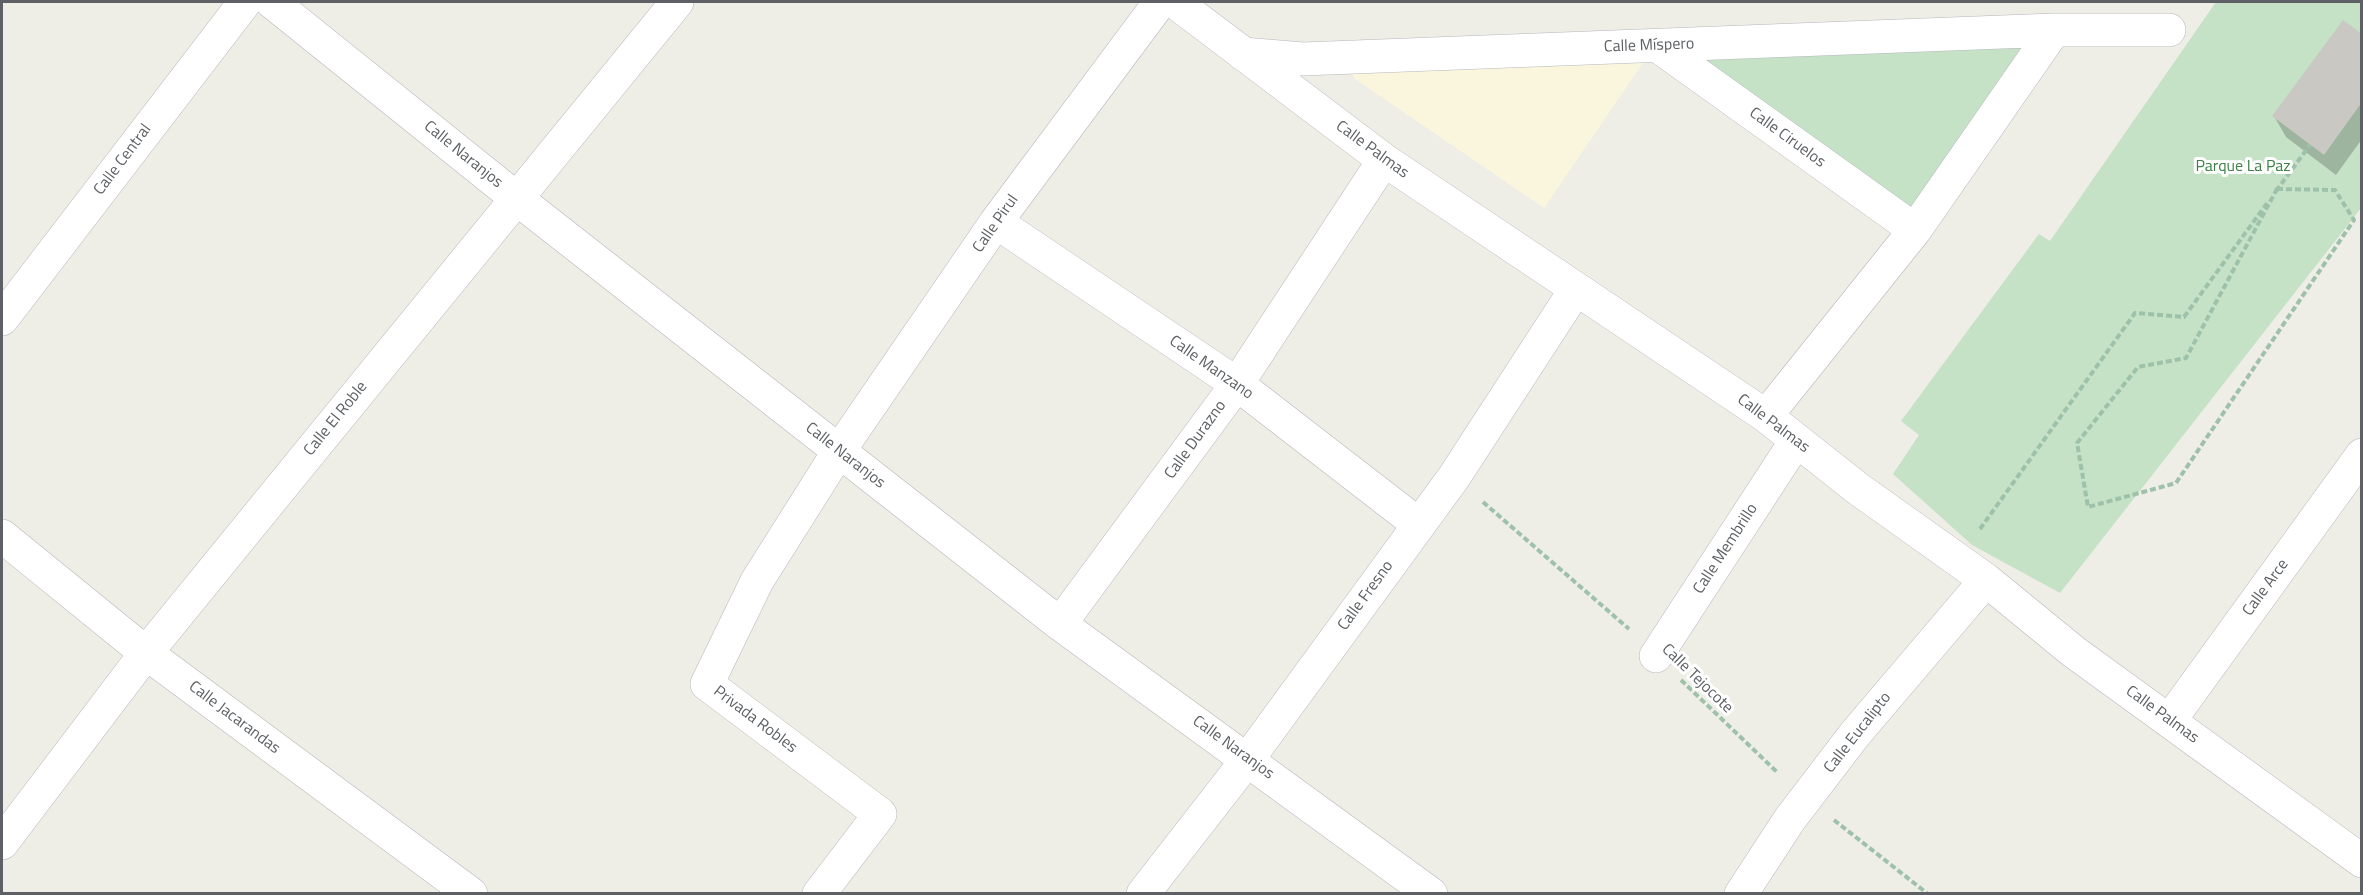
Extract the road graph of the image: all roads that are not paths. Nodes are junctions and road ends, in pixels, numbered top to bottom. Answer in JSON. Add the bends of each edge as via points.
{"nodes":[{"id":1,"x":244,"y":2,"type":"edge"},
{"id":2,"x":272,"y":2,"type":"edge"},
{"id":3,"x":677,"y":2,"type":"edge"},
{"id":4,"x":1160,"y":2,"type":"edge"},
{"id":5,"x":1175,"y":2,"type":"edge"},
{"id":6,"x":2054,"y":30,"type":"junction"},
{"id":7,"x":2169,"y":30,"type":"dead end"},
{"id":8,"x":1659,"y":46,"type":"junction"},
{"id":9,"x":1244,"y":54,"type":"junction"},
{"id":10,"x":1384,"y":160,"type":"junction"},
{"id":11,"x":516,"y":198,"type":"junction"},
{"id":12,"x":996,"y":222,"type":"junction"},
{"id":13,"x":1915,"y":230,"type":"junction"},
{"id":14,"x":1576,"y":289,"type":"junction"},
{"id":15,"x":2,"y":319,"type":"edge"},
{"id":16,"x":1237,"y":384,"type":"junction"},
{"id":17,"x":1766,"y":416,"type":"junction"},
{"id":18,"x":1796,"y":441,"type":"junction"},
{"id":19,"x":839,"y":451,"type":"junction"},
{"id":20,"x":2361,"y":455,"type":"edge"},
{"id":21,"x":1418,"y":524,"type":"junction"},
{"id":22,"x":2,"y":536,"type":"edge"},
{"id":23,"x":1986,"y":580,"type":"junction"},
{"id":24,"x":1060,"y":624,"type":"junction"},
{"id":25,"x":146,"y":653,"type":"junction"},
{"id":26,"x":1656,"y":656,"type":"road end"},
{"id":27,"x":2170,"y":720,"type":"junction"},
{"id":28,"x":1248,"y":759,"type":"junction"},
{"id":29,"x":2,"y":843,"type":"edge"},
{"id":30,"x":2361,"y":861,"type":"edge"},
{"id":31,"x":471,"y":894,"type":"edge"},
{"id":32,"x":819,"y":894,"type":"edge"},
{"id":33,"x":1143,"y":894,"type":"edge"},
{"id":34,"x":1431,"y":894,"type":"edge"},
{"id":35,"x":1741,"y":894,"type":"edge"}],
"edges":[{"from":1,"to":15,"type":"street","name":"Calle Central"},
{"from":2,"to":11,"type":"street","name":"Calle Naranjos"},
{"from":3,"to":11,"type":"street","name":"Calle El Roble"},
{"from":4,"to":12,"type":"street","name":"Calle Pirul"},
{"from":5,"to":9,"type":"street","name":"Calle Palmas"},
{"from":6,"to":7,"type":"street","name":"Calle Míspero"},
{"from":6,"to":8,"type":"street","name":"Calle Míspero"},
{"from":6,"to":13,"type":"street"},
{"from":8,"to":9,"type":"street","name":"Calle Míspero","via":[[1303,59]]},
{"from":8,"to":13,"type":"street","name":"Calle Ciruelos"},
{"from":9,"to":10,"type":"street","name":"Calle Palmas"},
{"from":10,"to":14,"type":"street","name":"Calle Palmas"},
{"from":10,"to":16,"type":"street","name":"Calle Durazno"},
{"from":11,"to":19,"type":"street","name":"Calle Naranjos"},
{"from":11,"to":25,"type":"street","name":"Calle El Roble"},
{"from":12,"to":16,"type":"street","name":"Calle Manzano"},
{"from":12,"to":19,"type":"street","name":"Calle Pirul"},
{"from":13,"to":17,"type":"street"},
{"from":14,"to":17,"type":"street","name":"Calle Palmas"},
{"from":14,"to":21,"type":"street","name":"Calle Fresno","via":[[1454,477]]},
{"from":16,"to":21,"type":"street","name":"Calle Manzano"},
{"from":16,"to":24,"type":"street","name":"Calle Durazno"},
{"from":17,"to":18,"type":"street","name":"Calle Palmas"},
{"from":18,"to":23,"type":"street","name":"Calle Palmas"},
{"from":18,"to":26,"type":"street","name":"Calle Membrillo"},
{"from":19,"to":24,"type":"street","name":"Calle Naranjos"},
{"from":19,"to":32,"type":"street","name":"Privada Robles","via":[[757,581],[707,684],[880,814]]},
{"from":20,"to":27,"type":"street","name":"Calle Arce"},
{"from":21,"to":28,"type":"street","name":"Calle Fresno"},
{"from":22,"to":25,"type":"street","name":"Calle Jacarandas"},
{"from":23,"to":27,"type":"street","name":"Calle Palmas","via":[[2074,652]]},
{"from":23,"to":35,"type":"street","name":"Calle Eucalipto","via":[[1855,734],[1790,819]]},
{"from":24,"to":28,"type":"street","name":"Calle Naranjos"},
{"from":25,"to":29,"type":"street","name":"Calle El Roble"},
{"from":25,"to":31,"type":"street","name":"Calle Jacarandas"},
{"from":27,"to":30,"type":"street","name":"Calle Palmas"},
{"from":28,"to":33,"type":"street","name":"Calle Fresno"},
{"from":28,"to":34,"type":"street","name":"Calle Naranjos"}]}
